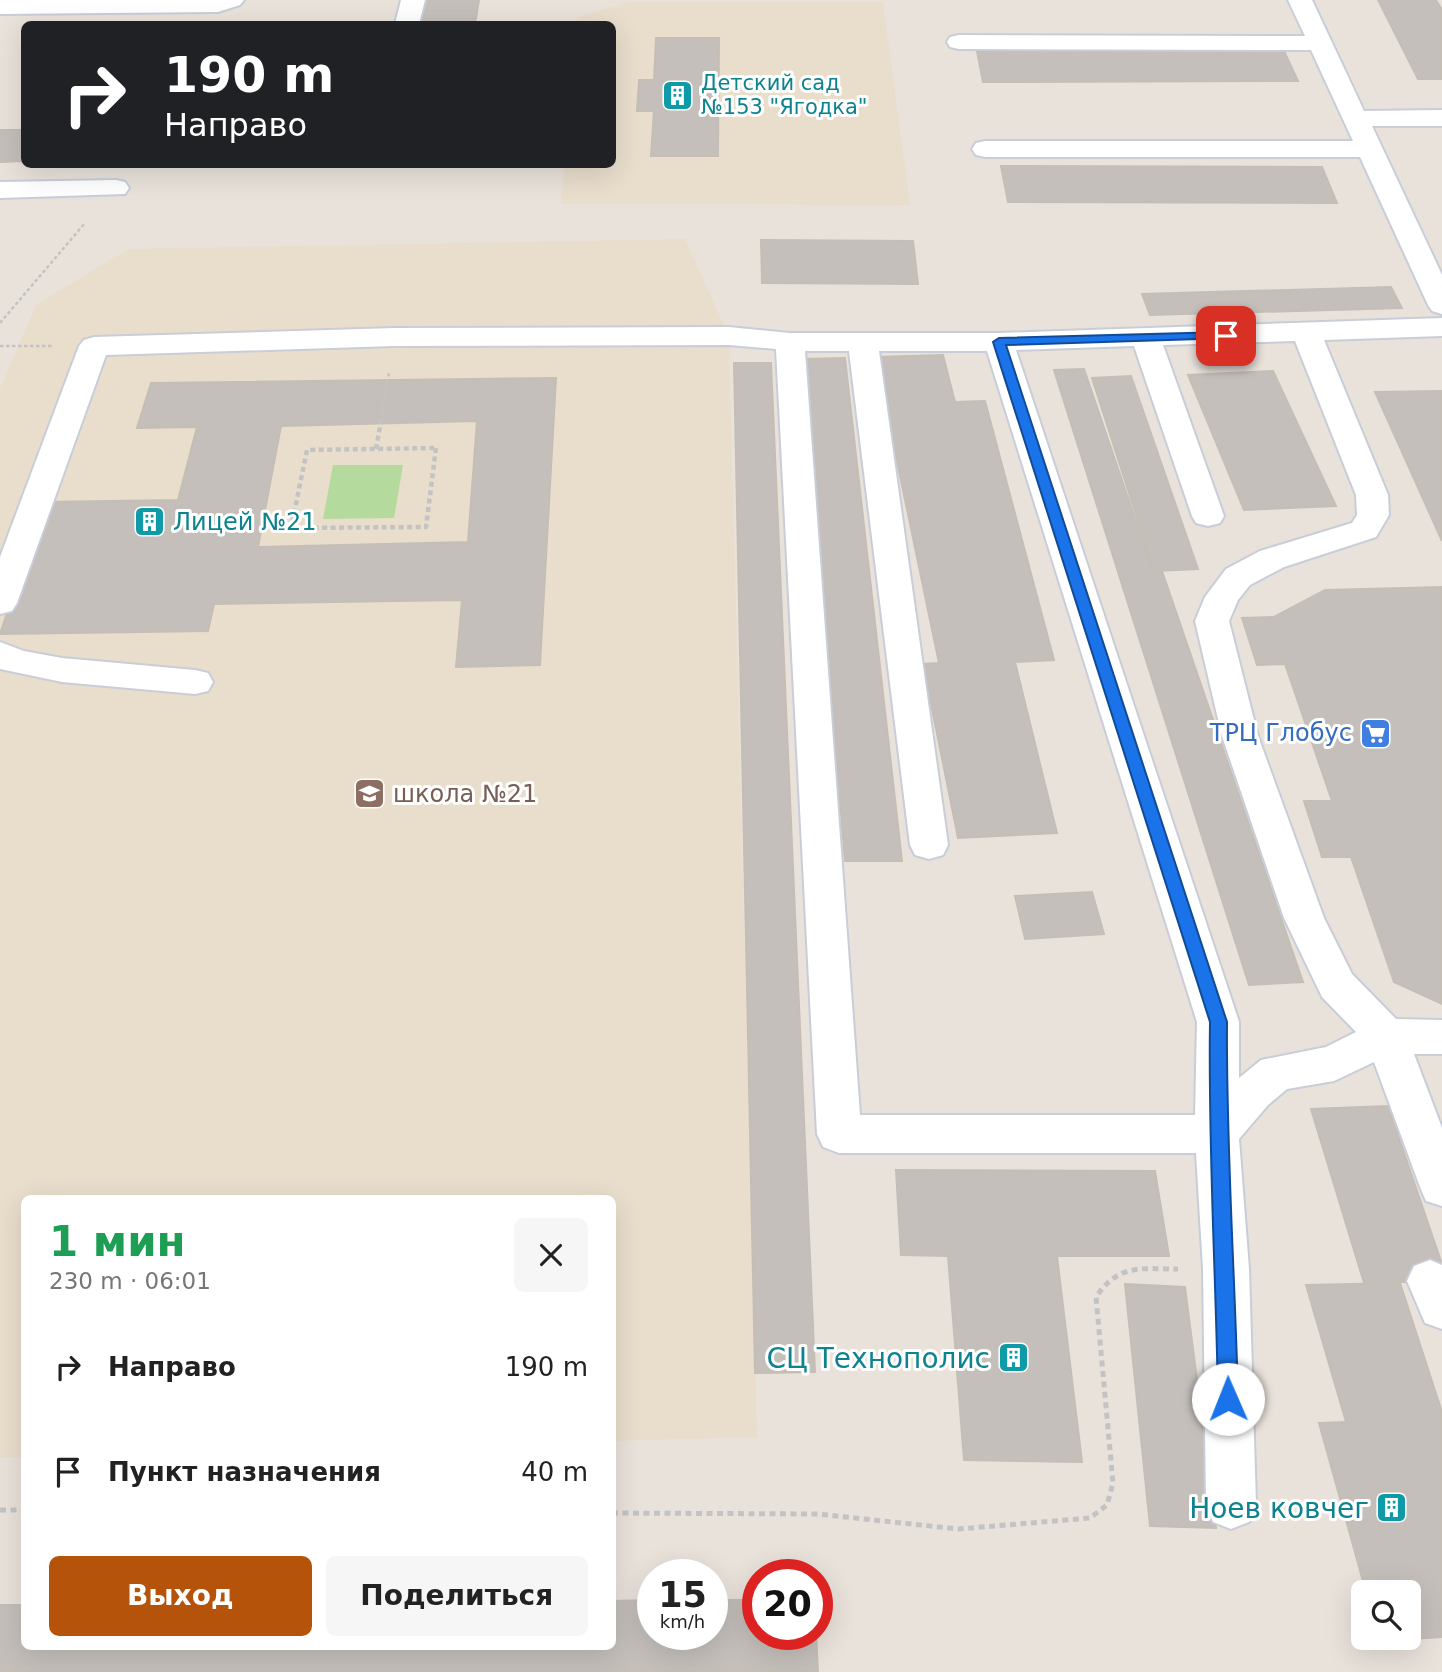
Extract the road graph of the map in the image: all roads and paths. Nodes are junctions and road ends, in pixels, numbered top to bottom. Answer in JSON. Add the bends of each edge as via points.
{"nodes":[{"id":1,"x":232,"y":0,"type":"edge"},
{"id":2,"x":412,"y":0,"type":"edge"},
{"id":3,"x":1300,"y":0,"type":"edge"},
{"id":4,"x":0,"y":6,"type":"edge"},
{"id":5,"x":408,"y":21,"type":"edge"},
{"id":6,"x":959,"y":42,"type":"dead end"},
{"id":7,"x":1320,"y":43,"type":"junction"},
{"id":8,"x":1442,"y":118,"type":"edge"},
{"id":9,"x":1355,"y":119,"type":"junction"},
{"id":10,"x":985,"y":149,"type":"dead end"},
{"id":11,"x":1370,"y":149,"type":"junction"},
{"id":12,"x":116,"y":188,"type":"joint"},
{"id":13,"x":0,"y":190,"type":"edge"},
{"id":14,"x":1442,"y":305,"type":"edge"},
{"id":15,"x":0,"y":323,"type":"edge"},
{"id":16,"x":1442,"y":327,"type":"edge"},
{"id":17,"x":1307,"y":334,"type":"junction"},
{"id":18,"x":394,"y":337,"type":"junction"},
{"id":19,"x":1146,"y":338,"type":"junction"},
{"id":20,"x":790,"y":342,"type":"junction"},
{"id":21,"x":863,"y":342,"type":"junction"},
{"id":22,"x":999,"y":342,"type":"junction"},
{"id":23,"x":376,"y":449,"type":"junction"},
{"id":24,"x":1208,"y":516,"type":"dead end"},
{"id":25,"x":0,"y":603,"type":"edge"},
{"id":26,"x":0,"y":654,"type":"edge"},
{"id":27,"x":195,"y":682,"type":"dead end"},
{"id":28,"x":929,"y":845,"type":"dead end"},
{"id":29,"x":1386,"y":1036,"type":"junction"},
{"id":30,"x":1442,"y":1037,"type":"edge"},
{"id":31,"x":1217,"y":1133,"type":"junction"},
{"id":32,"x":1442,"y":1187,"type":"edge"},
{"id":33,"x":1226,"y":1269,"type":"junction"},
{"id":34,"x":1231,"y":1504,"type":"dead end"},
{"id":35,"x":0,"y":1510,"type":"edge"},
{"id":36,"x":21,"y":1510,"type":"edge"},
{"id":37,"x":616,"y":1513,"type":"edge"}],
"edges":[{"from":1,"to":4,"type":"lane","via":[[218,5]]},
{"from":2,"to":5,"type":"lane"},
{"from":3,"to":7,"type":"lane"},
{"from":6,"to":7,"type":"lane"},
{"from":7,"to":9,"type":"lane"},
{"from":8,"to":9,"type":"lane"},
{"from":9,"to":11,"type":"lane"},
{"from":10,"to":11,"type":"lane"},
{"from":11,"to":14,"type":"lane"},
{"from":12,"to":13,"type":"lane"},
{"from":12,"to":15,"type":"path"},
{"from":16,"to":17,"type":"lane"},
{"from":17,"to":19,"type":"lane"},
{"from":17,"to":29,"type":"lane","via":[[1372,495],[1373,516],[1364,530],[1272,559],[1238,577],[1222,597],[1212,621],[1240,736],[1304,918],[1338,985]]},
{"from":18,"to":20,"type":"lane","via":[[729,336]]},
{"from":18,"to":23,"type":"path"},
{"from":18,"to":25,"type":"lane","via":[[94,346]]},
{"from":19,"to":22,"type":"lane"},
{"from":19,"to":24,"type":"lane"},
{"from":20,"to":21,"type":"lane"},
{"from":20,"to":31,"type":"lane","via":[[839,1133]]},
{"from":21,"to":22,"type":"lane"},
{"from":21,"to":28,"type":"lane"},
{"from":22,"to":31,"type":"lane","via":[[1218,1022]]},
{"from":23,"to":23,"type":"path","via":[[307,450],[291,528],[426,527],[436,448]]},
{"from":26,"to":27,"type":"lane","via":[[42,667]]},
{"from":29,"to":30,"type":"lane"},
{"from":29,"to":31,"type":"lane","via":[[1334,1063],[1276,1073]]},
{"from":29,"to":32,"type":"lane"},
{"from":31,"to":33,"type":"lane"},
{"from":33,"to":34,"type":"lane"},
{"from":33,"to":37,"type":"path","via":[[1121,1270],[1106,1279],[1096,1297],[1113,1483],[1107,1505],[1090,1518],[958,1529],[818,1514]]},
{"from":35,"to":36,"type":"path"}]}
